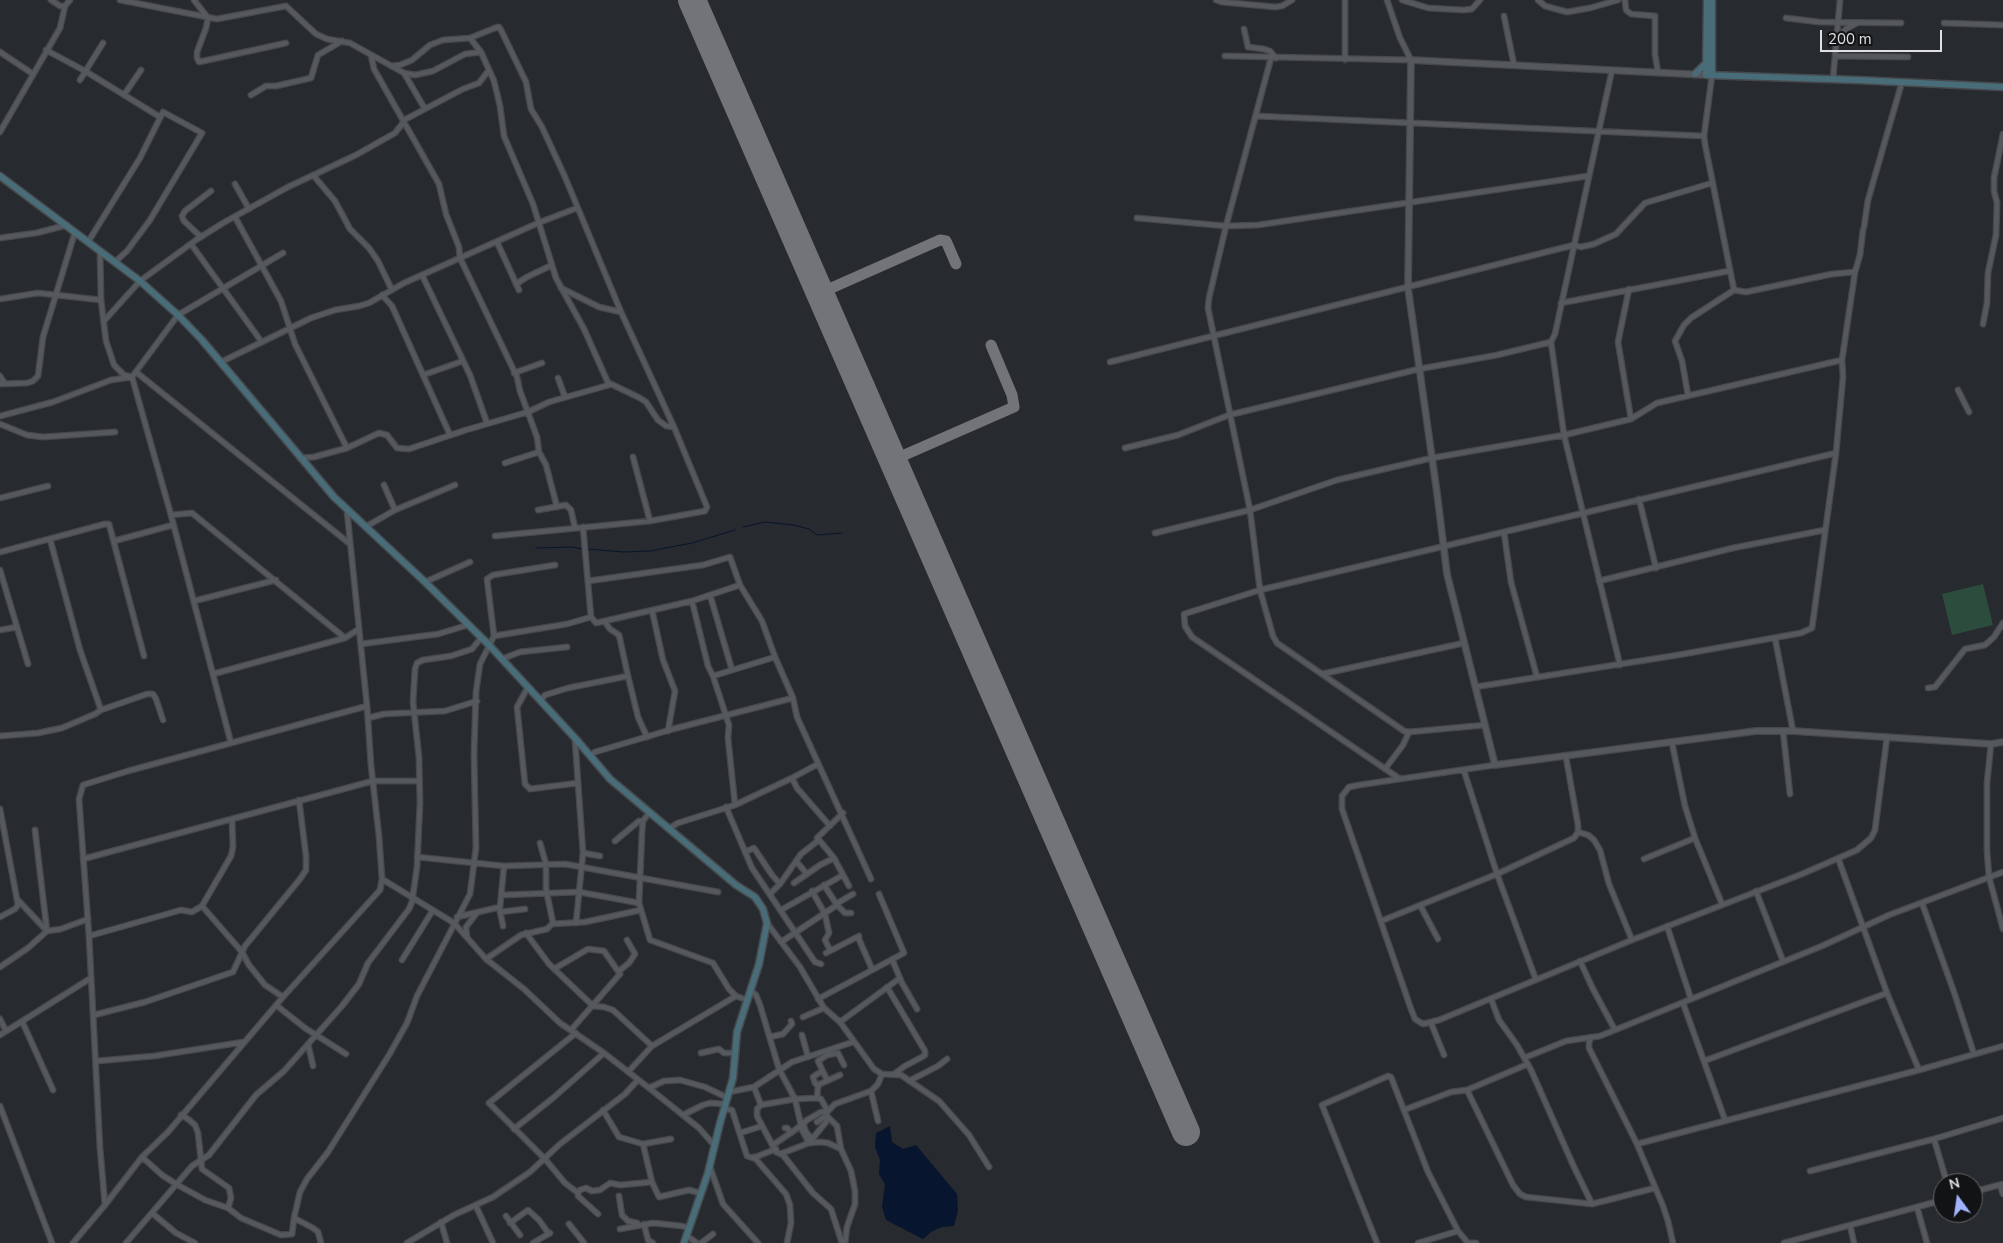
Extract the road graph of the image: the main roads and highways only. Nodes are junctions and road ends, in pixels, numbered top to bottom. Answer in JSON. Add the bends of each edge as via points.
{"nodes":[{"id":1,"x":1707,"y":0,"type":"edge"},
{"id":2,"x":1712,"y":0,"type":"edge"},
{"id":3,"x":1709,"y":63,"type":"junction"},
{"id":4,"x":1695,"y":74,"type":"road end"},
{"id":5,"x":1722,"y":75,"type":"junction"},
{"id":6,"x":2003,"y":88,"type":"edge"},
{"id":7,"x":0,"y":176,"type":"edge"},
{"id":8,"x":684,"y":1243,"type":"edge"}],
"edges":[{"from":1,"to":3,"type":"main road"},
{"from":2,"to":3,"type":"main road"},
{"from":3,"to":4,"type":"main road"},
{"from":3,"to":5,"type":"main road"},
{"from":3,"to":5,"type":"main road","via":[[1709,75]]},
{"from":5,"to":6,"type":"main road"},
{"from":7,"to":8,"type":"main road","via":[[140,281],[178,315],[348,511],[489,645],[610,779],[736,886],[755,898],[767,923],[759,964],[737,1032],[735,1066],[710,1165]]}]}
